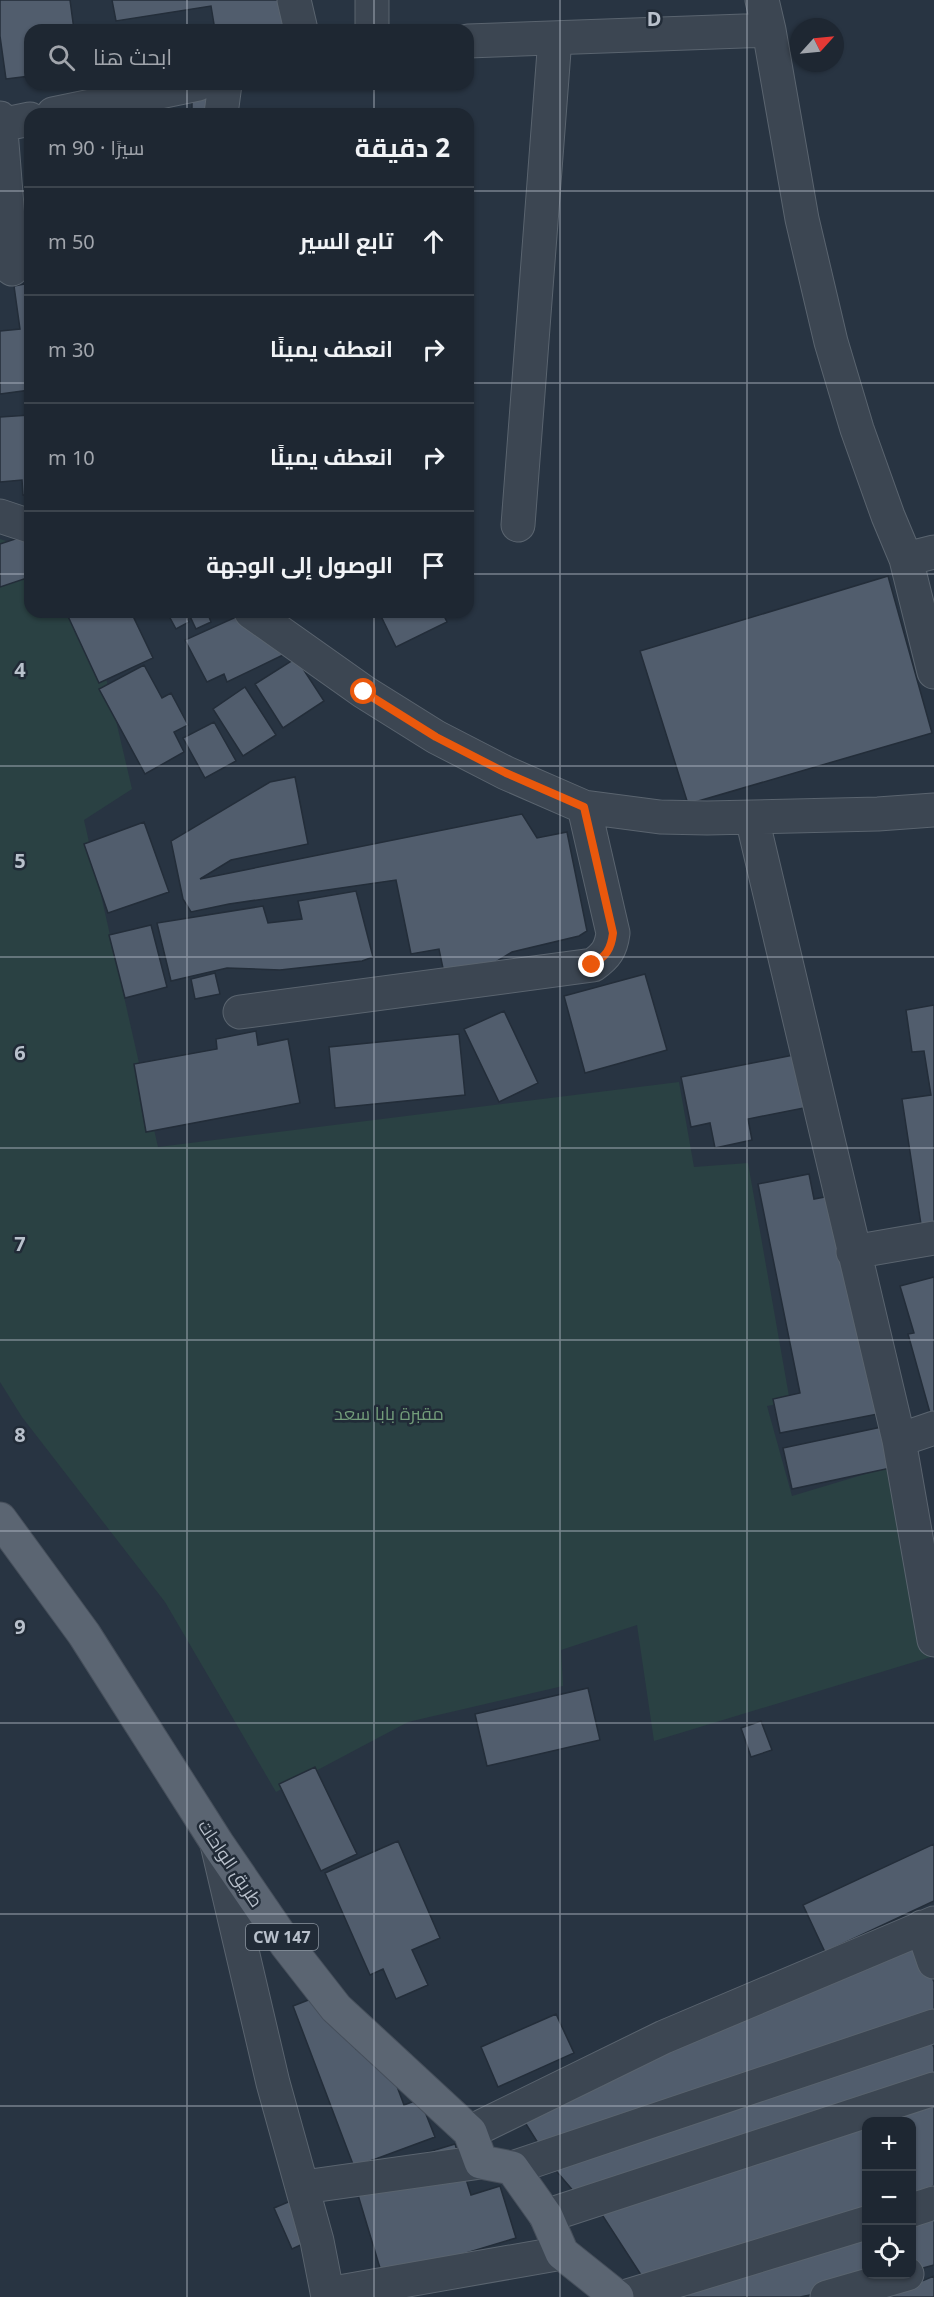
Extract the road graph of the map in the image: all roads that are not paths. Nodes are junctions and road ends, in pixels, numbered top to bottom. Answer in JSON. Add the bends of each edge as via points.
{"nodes":[{"id":1,"x":294,"y":0,"type":"edge"},
{"id":2,"x":372,"y":0,"type":"edge"},
{"id":3,"x":765,"y":15,"type":"edge"},
{"id":4,"x":300,"y":24,"type":"edge"},
{"id":5,"x":372,"y":24,"type":"edge"},
{"id":6,"x":555,"y":38,"type":"junction"},
{"id":7,"x":474,"y":41,"type":"edge"},
{"id":8,"x":169,"y":90,"type":"edge"},
{"id":9,"x":224,"y":90,"type":"edge"},
{"id":10,"x":82,"y":108,"type":"edge"},
{"id":11,"x":222,"y":108,"type":"edge"},
{"id":12,"x":8,"y":122,"type":"edge"},
{"id":13,"x":12,"y":269,"type":"dead end"},
{"id":14,"x":0,"y":516,"type":"edge"},
{"id":15,"x":24,"y":524,"type":"edge"},
{"id":16,"x":519,"y":525,"type":"dead end"},
{"id":17,"x":920,"y":556,"type":"edge"},
{"id":18,"x":259,"y":618,"type":"edge"},
{"id":19,"x":934,"y":672,"type":"edge"},
{"id":20,"x":584,"y":807,"type":"junction"},
{"id":21,"x":934,"y":810,"type":"edge"},
{"id":22,"x":752,"y":818,"type":"junction"},
{"id":23,"x":240,"y":1012,"type":"dead end"},
{"id":24,"x":934,"y":1238,"type":"edge"},
{"id":25,"x":853,"y":1252,"type":"junction"},
{"id":26,"x":934,"y":1428,"type":"edge"},
{"id":27,"x":899,"y":1440,"type":"junction"},
{"id":28,"x":0,"y":1519,"type":"edge"},
{"id":29,"x":934,"y":1640,"type":"edge"},
{"id":30,"x":217,"y":1843,"type":"junction"},
{"id":31,"x":928,"y":1925,"type":"edge"},
{"id":32,"x":934,"y":1962,"type":"edge"},
{"id":33,"x":934,"y":2026,"type":"edge"},
{"id":34,"x":934,"y":2089,"type":"edge"},
{"id":35,"x":488,"y":2154,"type":"junction"},
{"id":36,"x":304,"y":2187,"type":"junction"},
{"id":37,"x":934,"y":2203,"type":"edge"},
{"id":38,"x":916,"y":2209,"type":"edge"},
{"id":39,"x":546,"y":2216,"type":"junction"},
{"id":40,"x":862,"y":2225,"type":"edge"},
{"id":41,"x":562,"y":2253,"type":"junction"},
{"id":42,"x":934,"y":2267,"type":"edge"},
{"id":43,"x":916,"y":2272,"type":"edge"},
{"id":44,"x":892,"y":2279,"type":"edge"},
{"id":45,"x":328,"y":2296,"type":"edge"},
{"id":46,"x":617,"y":2297,"type":"edge"},
{"id":47,"x":624,"y":2297,"type":"edge"},
{"id":48,"x":827,"y":2297,"type":"edge"}],
"edges":[{"from":1,"to":4,"type":"street"},
{"from":2,"to":5,"type":"street"},
{"from":3,"to":6,"type":"street"},
{"from":3,"to":17,"type":"street","via":[[802,219],[831,342],[888,516]]},
{"from":6,"to":7,"type":"street"},
{"from":6,"to":16,"type":"street"},
{"from":8,"to":10,"type":"street"},
{"from":9,"to":11,"type":"street"},
{"from":12,"to":13,"type":"street"},
{"from":14,"to":15,"type":"street"},
{"from":17,"to":19,"type":"street"},
{"from":18,"to":20,"type":"street","via":[[436,737]]},
{"from":20,"to":22,"type":"street","via":[[660,817]]},
{"from":20,"to":23,"type":"street","via":[[613,933],[605,957],[592,965]]},
{"from":21,"to":22,"type":"street"},
{"from":22,"to":25,"type":"street"},
{"from":24,"to":25,"type":"street"},
{"from":25,"to":27,"type":"street"},
{"from":26,"to":27,"type":"street"},
{"from":27,"to":29,"type":"street"},
{"from":28,"to":30,"type":"main road","name":"طريق الواحات","number":"CW 147","via":[[84,1634]]},
{"from":30,"to":35,"type":"main road","name":"طريق الواحات","number":"CW 147","via":[[286,1944],[336,2008]]},
{"from":30,"to":36,"type":"street","via":[[273,2083]]},
{"from":31,"to":32,"type":"street"},
{"from":31,"to":35,"type":"street","via":[[664,2037]]},
{"from":33,"to":35,"type":"street"},
{"from":34,"to":39,"type":"street"},
{"from":35,"to":36,"type":"street"},
{"from":35,"to":39,"type":"main road","name":"طريق الواحات","number":"CW 147"},
{"from":36,"to":45,"type":"street"},
{"from":37,"to":38,"type":"street"},
{"from":39,"to":41,"type":"main road","name":"طريق الواحات","number":"CW 147"},
{"from":40,"to":47,"type":"street"},
{"from":41,"to":45,"type":"street"},
{"from":41,"to":46,"type":"main road","name":"طريق الواحات","number":"CW 147"},
{"from":42,"to":43,"type":"street"},
{"from":44,"to":48,"type":"street"}]}
